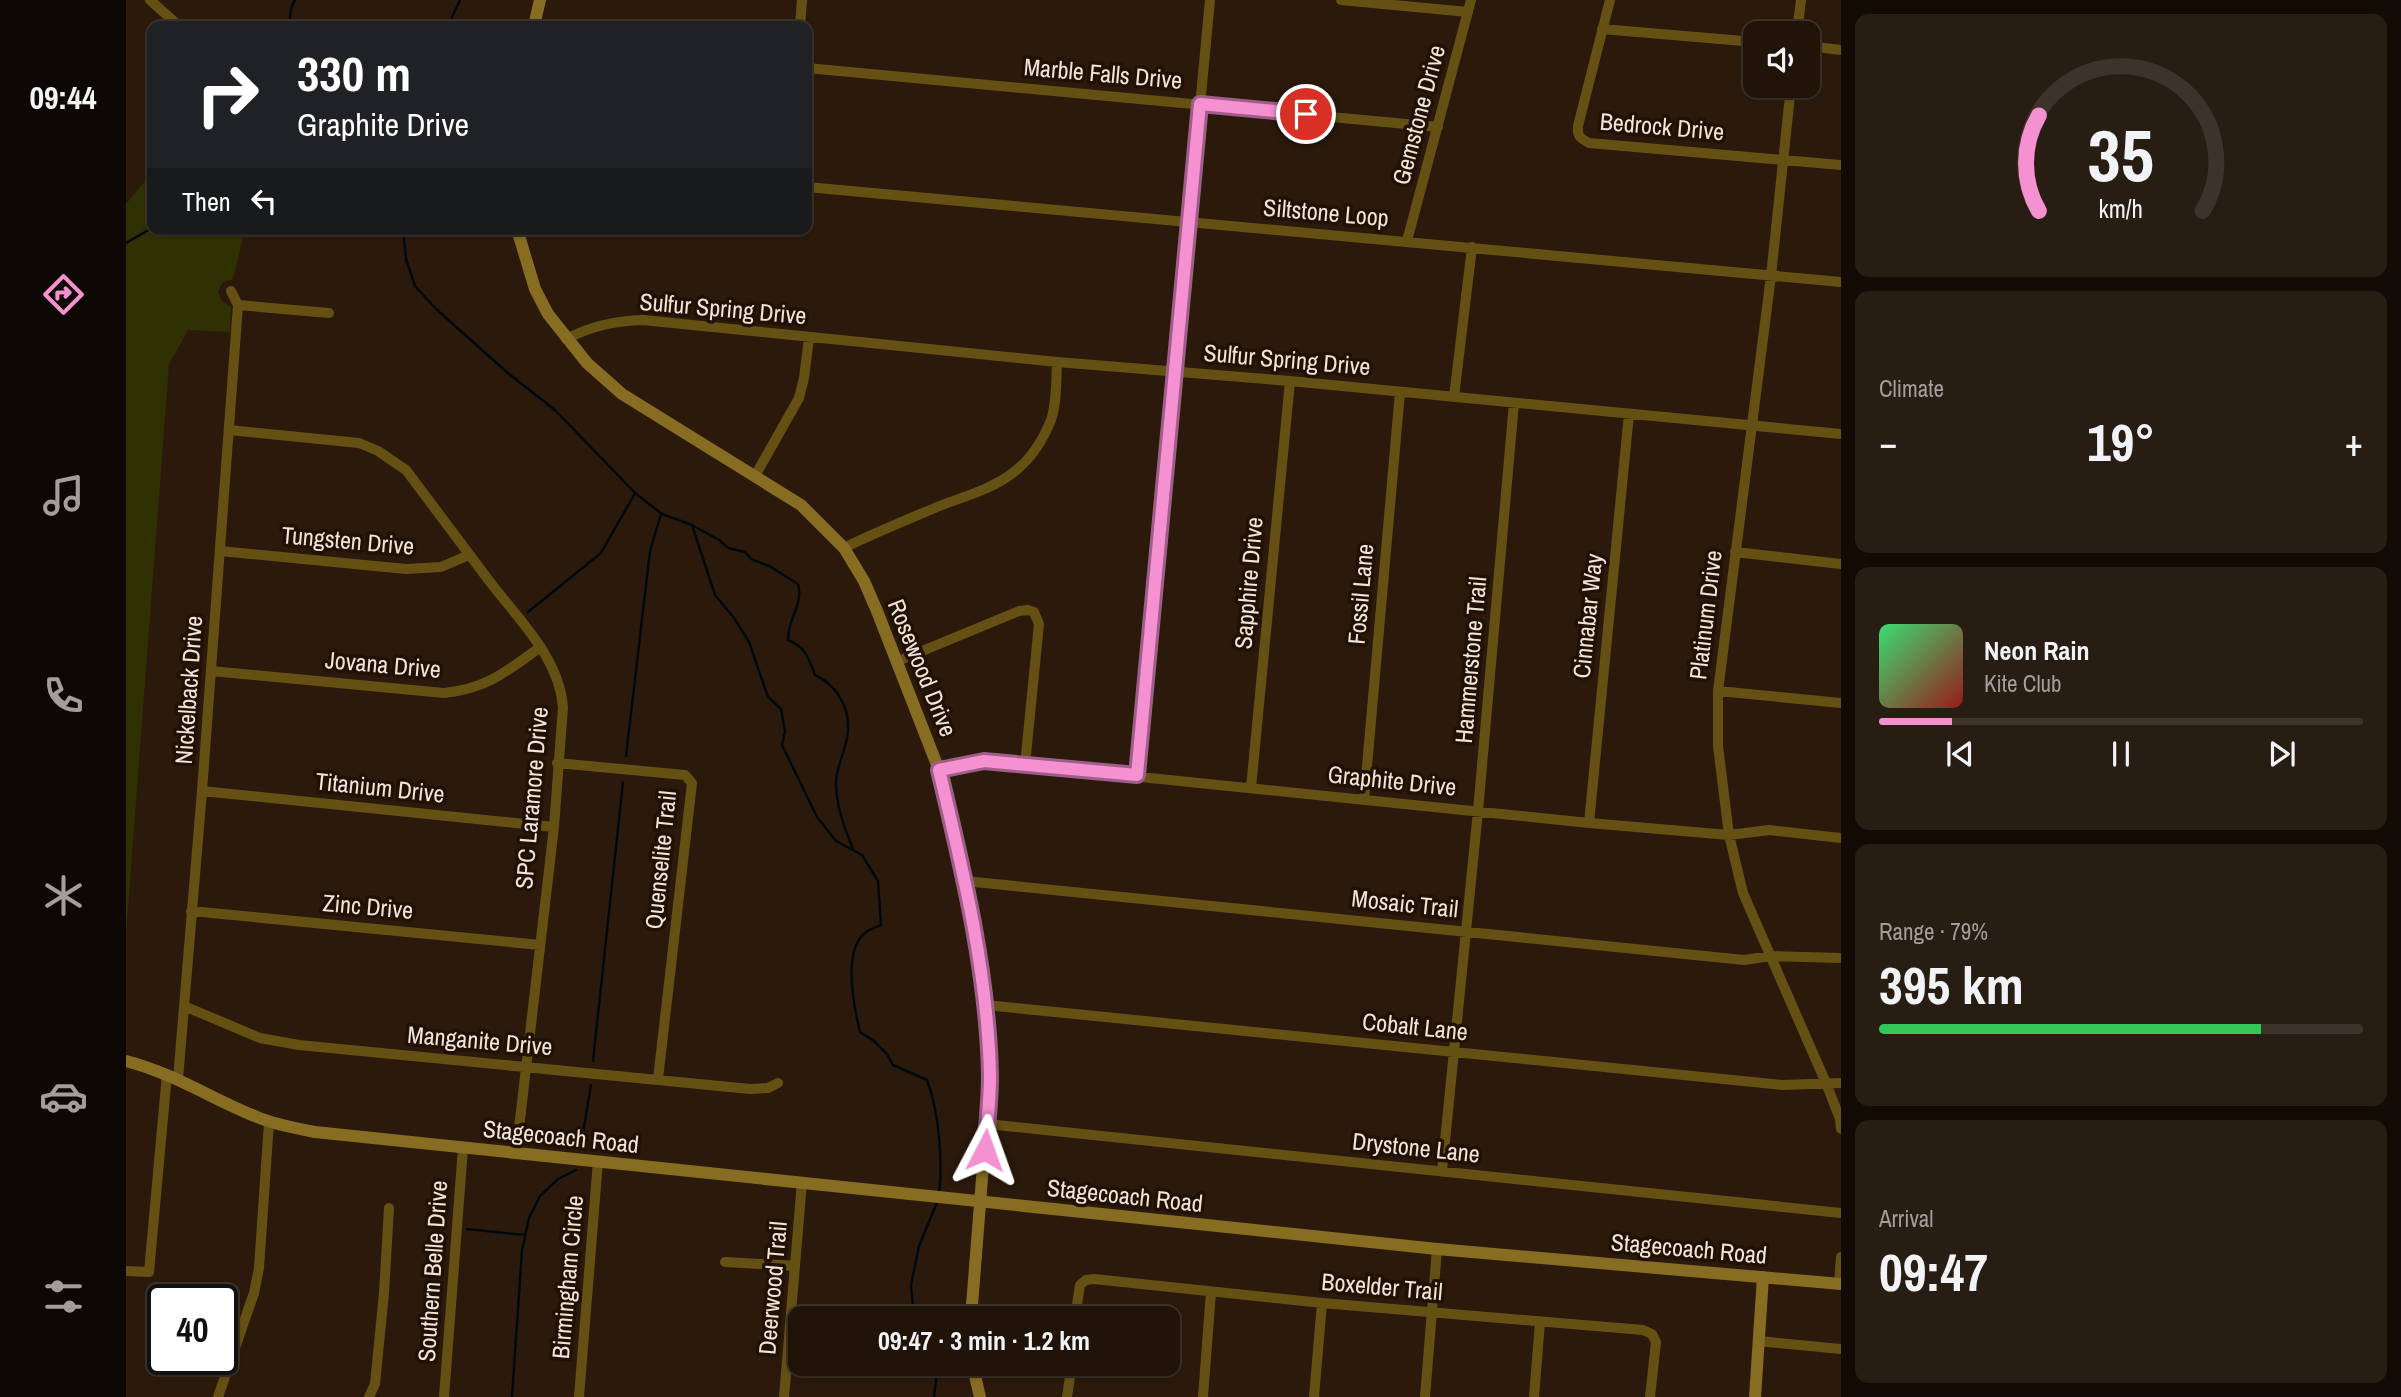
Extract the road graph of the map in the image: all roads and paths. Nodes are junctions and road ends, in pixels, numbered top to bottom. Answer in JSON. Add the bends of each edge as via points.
{"nodes":[{"id":1,"x":150,"y":0,"type":"edge"},
{"id":2,"x":540,"y":0,"type":"edge"},
{"id":3,"x":802,"y":0,"type":"edge"},
{"id":4,"x":1210,"y":0,"type":"edge"},
{"id":5,"x":1341,"y":0,"type":"edge"},
{"id":6,"x":1471,"y":0,"type":"edge"},
{"id":7,"x":1610,"y":0,"type":"edge"},
{"id":8,"x":1801,"y":0,"type":"edge"},
{"id":9,"x":1468,"y":12,"type":"junction"},
{"id":10,"x":173,"y":21,"type":"edge"},
{"id":11,"x":535,"y":21,"type":"edge"},
{"id":12,"x":800,"y":21,"type":"edge"},
{"id":13,"x":1798,"y":21,"type":"edge"},
{"id":14,"x":1602,"y":29,"type":"junction"},
{"id":15,"x":1743,"y":41,"type":"edge"},
{"id":16,"x":1820,"y":47,"type":"edge"},
{"id":17,"x":1841,"y":50,"type":"edge"},
{"id":18,"x":812,"y":68,"type":"edge"},
{"id":19,"x":1790,"y":98,"type":"edge"},
{"id":20,"x":1200,"y":104,"type":"junction"},
{"id":21,"x":1438,"y":127,"type":"junction"},
{"id":22,"x":1784,"y":159,"type":"junction"},
{"id":23,"x":1841,"y":165,"type":"edge"},
{"id":24,"x":812,"y":187,"type":"edge"},
{"id":25,"x":1190,"y":222,"type":"junction"},
{"id":26,"x":519,"y":235,"type":"edge"},
{"id":27,"x":1407,"y":241,"type":"junction"},
{"id":28,"x":1472,"y":247,"type":"junction"},
{"id":29,"x":1771,"y":275,"type":"junction"},
{"id":30,"x":1841,"y":282,"type":"edge"},
{"id":31,"x":231,"y":291,"type":"dead end"},
{"id":32,"x":238,"y":305,"type":"junction"},
{"id":33,"x":329,"y":313,"type":"dead end"},
{"id":34,"x":808,"y":338,"type":"junction"},
{"id":35,"x":566,"y":339,"type":"junction"},
{"id":36,"x":1057,"y":362,"type":"junction"},
{"id":37,"x":1176,"y":372,"type":"junction"},
{"id":38,"x":1290,"y":381,"type":"junction"},
{"id":39,"x":1400,"y":391,"type":"junction"},
{"id":40,"x":1454,"y":397,"type":"junction"},
{"id":41,"x":1514,"y":402,"type":"junction"},
{"id":42,"x":1629,"y":414,"type":"junction"},
{"id":43,"x":1750,"y":426,"type":"junction"},
{"id":44,"x":229,"y":430,"type":"junction"},
{"id":45,"x":1841,"y":434,"type":"edge"},
{"id":46,"x":755,"y":476,"type":"junction"},
{"id":47,"x":844,"y":548,"type":"junction"},
{"id":48,"x":220,"y":551,"type":"junction"},
{"id":49,"x":1735,"y":552,"type":"junction"},
{"id":50,"x":469,"y":555,"type":"junction"},
{"id":51,"x":1841,"y":564,"type":"edge"},
{"id":52,"x":539,"y":648,"type":"junction"},
{"id":53,"x":898,"y":661,"type":"junction"},
{"id":54,"x":211,"y":671,"type":"junction"},
{"id":55,"x":1718,"y":691,"type":"junction"},
{"id":56,"x":1841,"y":703,"type":"edge"},
{"id":57,"x":557,"y":763,"type":"junction"},
{"id":58,"x":1025,"y":765,"type":"junction"},
{"id":59,"x":939,"y":770,"type":"junction"},
{"id":60,"x":1137,"y":775,"type":"junction"},
{"id":61,"x":1251,"y":788,"type":"junction"},
{"id":62,"x":202,"y":791,"type":"junction"},
{"id":63,"x":1364,"y":800,"type":"junction"},
{"id":64,"x":1478,"y":811,"type":"junction"},
{"id":65,"x":1590,"y":823,"type":"junction"},
{"id":66,"x":554,"y":827,"type":"junction"},
{"id":67,"x":1729,"y":835,"type":"junction"},
{"id":68,"x":1841,"y":838,"type":"edge"},
{"id":69,"x":965,"y":881,"type":"junction"},
{"id":70,"x":191,"y":911,"type":"junction"},
{"id":71,"x":1466,"y":931,"type":"junction"},
{"id":72,"x":540,"y":944,"type":"junction"},
{"id":73,"x":1771,"y":956,"type":"junction"},
{"id":74,"x":1841,"y":958,"type":"edge"},
{"id":75,"x":985,"y":1005,"type":"junction"},
{"id":76,"x":184,"y":1006,"type":"junction"},
{"id":77,"x":1454,"y":1052,"type":"junction"},
{"id":78,"x":126,"y":1061,"type":"edge"},
{"id":79,"x":526,"y":1066,"type":"junction"},
{"id":80,"x":172,"y":1076,"type":"junction"},
{"id":81,"x":658,"y":1079,"type":"junction"},
{"id":82,"x":778,"y":1083,"type":"dead end"},
{"id":83,"x":1826,"y":1083,"type":"junction"},
{"id":84,"x":1841,"y":1083,"type":"edge"},
{"id":85,"x":270,"y":1122,"type":"junction"},
{"id":86,"x":987,"y":1124,"type":"junction"},
{"id":87,"x":1841,"y":1129,"type":"edge"},
{"id":88,"x":463,"y":1148,"type":"junction"},
{"id":89,"x":516,"y":1153,"type":"junction"},
{"id":90,"x":598,"y":1161,"type":"junction"},
{"id":91,"x":1442,"y":1171,"type":"junction"},
{"id":92,"x":802,"y":1182,"type":"junction"},
{"id":93,"x":981,"y":1202,"type":"junction"},
{"id":94,"x":389,"y":1208,"type":"dead end"},
{"id":95,"x":1841,"y":1213,"type":"edge"},
{"id":96,"x":1437,"y":1249,"type":"junction"},
{"id":97,"x":1841,"y":1257,"type":"edge"},
{"id":98,"x":725,"y":1262,"type":"dead end"},
{"id":99,"x":795,"y":1266,"type":"junction"},
{"id":100,"x":126,"y":1271,"type":"edge"},
{"id":101,"x":1763,"y":1277,"type":"junction"},
{"id":102,"x":1840,"y":1284,"type":"edge"},
{"id":103,"x":1211,"y":1292,"type":"junction"},
{"id":104,"x":1322,"y":1303,"type":"junction"},
{"id":105,"x":972,"y":1306,"type":"edge"},
{"id":106,"x":1076,"y":1306,"type":"edge"},
{"id":107,"x":1431,"y":1312,"type":"junction"},
{"id":108,"x":1540,"y":1322,"type":"junction"},
{"id":109,"x":1758,"y":1341,"type":"junction"},
{"id":110,"x":1841,"y":1349,"type":"edge"},
{"id":111,"x":975,"y":1376,"type":"edge"},
{"id":112,"x":1070,"y":1376,"type":"edge"},
{"id":113,"x":218,"y":1397,"type":"edge"},
{"id":114,"x":369,"y":1397,"type":"edge"},
{"id":115,"x":444,"y":1397,"type":"edge"},
{"id":116,"x":579,"y":1397,"type":"edge"},
{"id":117,"x":785,"y":1397,"type":"edge"},
{"id":118,"x":980,"y":1397,"type":"edge"},
{"id":119,"x":1067,"y":1397,"type":"edge"},
{"id":120,"x":1203,"y":1397,"type":"edge"},
{"id":121,"x":1314,"y":1397,"type":"edge"},
{"id":122,"x":1425,"y":1397,"type":"edge"},
{"id":123,"x":1534,"y":1397,"type":"edge"},
{"id":124,"x":1650,"y":1397,"type":"edge"},
{"id":125,"x":1755,"y":1397,"type":"edge"}],
"edges":[{"from":1,"to":10,"type":"street"},
{"from":2,"to":11,"type":"street"},
{"from":3,"to":12,"type":"street"},
{"from":4,"to":20,"type":"street"},
{"from":5,"to":9,"type":"street"},
{"from":6,"to":9,"type":"street","name":"Gemstone Drive"},
{"from":7,"to":14,"type":"street","name":"Bedrock Drive"},
{"from":8,"to":13,"type":"street"},
{"from":9,"to":21,"type":"street","name":"Gemstone Drive"},
{"from":14,"to":15,"type":"street"},
{"from":14,"to":22,"type":"street","name":"Bedrock Drive","via":[[1578,126],[1581,139]]},
{"from":16,"to":17,"type":"street"},
{"from":18,"to":20,"type":"street","name":"Marble Falls Drive"},
{"from":19,"to":22,"type":"street","name":"Platinum Drive"},
{"from":20,"to":21,"type":"street","name":"Marble Falls Drive"},
{"from":20,"to":25,"type":"street"},
{"from":21,"to":27,"type":"street","name":"Gemstone Drive"},
{"from":22,"to":23,"type":"street","name":"Bedrock Drive"},
{"from":22,"to":29,"type":"street","name":"Platinum Drive"},
{"from":24,"to":25,"type":"street","name":"Siltstone Loop"},
{"from":25,"to":27,"type":"street","name":"Siltstone Loop"},
{"from":25,"to":37,"type":"street"},
{"from":26,"to":35,"type":"street","name":"Rosewood Drive","via":[[535,289]]},
{"from":27,"to":28,"type":"street","name":"Siltstone Loop"},
{"from":28,"to":29,"type":"street","name":"Siltstone Loop"},
{"from":28,"to":40,"type":"street"},
{"from":29,"to":30,"type":"street","name":"Siltstone Loop"},
{"from":29,"to":43,"type":"street","name":"Platinum Drive"},
{"from":31,"to":32,"type":"street"},
{"from":32,"to":33,"type":"street"},
{"from":32,"to":44,"type":"street","name":"Nickelback Drive"},
{"from":34,"to":35,"type":"street","name":"Sulfur Spring Drive","via":[[643,320],[615,321]]},
{"from":34,"to":36,"type":"street","name":"Sulfur Spring Drive"},
{"from":34,"to":46,"type":"street","via":[[799,398]]},
{"from":35,"to":46,"type":"street","name":"Rosewood Drive","via":[[622,394]]},
{"from":36,"to":37,"type":"street","name":"Sulfur Spring Drive"},
{"from":36,"to":47,"type":"street","via":[[1051,419],[1041,441],[1014,472],[994,485]]},
{"from":37,"to":38,"type":"street","name":"Sulfur Spring Drive"},
{"from":37,"to":60,"type":"street"},
{"from":38,"to":39,"type":"street","name":"Sulfur Spring Drive"},
{"from":38,"to":61,"type":"street","name":"Sapphire Drive"},
{"from":39,"to":40,"type":"street","name":"Sulfur Spring Drive"},
{"from":39,"to":63,"type":"street","name":"Fossil Lane"},
{"from":40,"to":41,"type":"street","name":"Sulfur Spring Drive"},
{"from":41,"to":42,"type":"street","name":"Sulfur Spring Drive"},
{"from":41,"to":64,"type":"street","name":"Hammerstone Trail"},
{"from":42,"to":43,"type":"street","name":"Sulfur Spring Drive"},
{"from":42,"to":65,"type":"street","name":"Cinnabar Way"},
{"from":43,"to":45,"type":"street","name":"Sulfur Spring Drive"},
{"from":43,"to":49,"type":"street","name":"Platinum Drive"},
{"from":44,"to":48,"type":"street","name":"Nickelback Drive"},
{"from":44,"to":50,"type":"street","name":"SPC Laramore Drive","via":[[359,443],[378,451],[406,470]]},
{"from":46,"to":47,"type":"street","name":"Rosewood Drive","via":[[801,505]]},
{"from":47,"to":53,"type":"street","name":"Rosewood Drive","via":[[864,581]]},
{"from":48,"to":50,"type":"street","name":"Tungsten Drive","via":[[406,569],[441,568]]},
{"from":48,"to":54,"type":"street","name":"Nickelback Drive"},
{"from":49,"to":51,"type":"street"},
{"from":49,"to":55,"type":"street","name":"Platinum Drive"},
{"from":50,"to":52,"type":"street","name":"SPC Laramore Drive"},
{"from":52,"to":54,"type":"street","name":"Jovana Drive","via":[[492,680],[444,693]]},
{"from":52,"to":57,"type":"street","name":"SPC Laramore Drive","via":[[561,689]]},
{"from":53,"to":58,"type":"street","via":[[1019,611],[1034,612],[1039,624]]},
{"from":53,"to":59,"type":"street","name":"Rosewood Drive"},
{"from":54,"to":62,"type":"street","name":"Nickelback Drive"},
{"from":55,"to":56,"type":"street"},
{"from":55,"to":67,"type":"street","name":"Platinum Drive","via":[[1718,746]]},
{"from":57,"to":66,"type":"street","name":"SPC Laramore Drive"},
{"from":57,"to":81,"type":"street","name":"Quenselite Trail","via":[[685,775],[692,783]]},
{"from":58,"to":59,"type":"street","name":"Graphite Drive","via":[[984,761]]},
{"from":58,"to":60,"type":"street","name":"Graphite Drive"},
{"from":59,"to":69,"type":"street","name":"Rosewood Drive"},
{"from":60,"to":61,"type":"street","name":"Graphite Drive"},
{"from":61,"to":63,"type":"street","name":"Graphite Drive"},
{"from":62,"to":66,"type":"street","name":"Titanium Drive"},
{"from":62,"to":70,"type":"street","name":"Nickelback Drive"},
{"from":63,"to":64,"type":"street","name":"Graphite Drive"},
{"from":64,"to":65,"type":"street","name":"Graphite Drive"},
{"from":64,"to":71,"type":"street","name":"Hammerstone Trail"},
{"from":65,"to":67,"type":"street","name":"Graphite Drive"},
{"from":66,"to":72,"type":"street","name":"SPC Laramore Drive"},
{"from":67,"to":68,"type":"street","name":"Graphite Drive","via":[[1769,830]]},
{"from":67,"to":73,"type":"street","name":"Platinum Drive","via":[[1743,893]]},
{"from":69,"to":71,"type":"street","name":"Mosaic Trail"},
{"from":69,"to":75,"type":"street","name":"Rosewood Drive"},
{"from":70,"to":72,"type":"street","name":"Zinc Drive"},
{"from":70,"to":76,"type":"street","name":"Nickelback Drive"},
{"from":71,"to":73,"type":"street","name":"Mosaic Trail","via":[[1744,960]]},
{"from":71,"to":77,"type":"street","name":"Hammerstone Trail"},
{"from":72,"to":79,"type":"street","name":"SPC Laramore Drive"},
{"from":73,"to":74,"type":"street","name":"Mosaic Trail"},
{"from":73,"to":83,"type":"street","name":"Platinum Drive"},
{"from":75,"to":77,"type":"street","name":"Cobalt Lane"},
{"from":75,"to":86,"type":"street","name":"Rosewood Drive","via":[[990,1077]]},
{"from":76,"to":79,"type":"street","name":"Manganite Drive","via":[[275,1042]]},
{"from":76,"to":80,"type":"street","name":"Nickelback Drive"},
{"from":77,"to":83,"type":"street","name":"Cobalt Lane","via":[[1783,1085]]},
{"from":77,"to":91,"type":"street","name":"Hammerstone Trail"},
{"from":78,"to":80,"type":"street","name":"Stagecoach Road"},
{"from":79,"to":81,"type":"street","name":"Manganite Drive"},
{"from":79,"to":89,"type":"street","name":"SPC Laramore Drive"},
{"from":80,"to":85,"type":"street","name":"Stagecoach Road"},
{"from":80,"to":100,"type":"street","name":"Nickelback Drive","via":[[149,1272]]},
{"from":81,"to":82,"type":"street","name":"Manganite Drive","via":[[750,1089]]},
{"from":83,"to":84,"type":"street","name":"Cobalt Lane"},
{"from":83,"to":87,"type":"street","name":"Platinum Drive"},
{"from":85,"to":88,"type":"street","name":"Stagecoach Road","via":[[315,1132]]},
{"from":85,"to":113,"type":"street","via":[[259,1268]]},
{"from":86,"to":91,"type":"street","name":"Drystone Lane"},
{"from":86,"to":93,"type":"street","name":"Rosewood Drive"},
{"from":88,"to":89,"type":"street","name":"Stagecoach Road"},
{"from":88,"to":115,"type":"street","name":"Southern Belle Drive"},
{"from":89,"to":90,"type":"street","name":"Stagecoach Road"},
{"from":90,"to":92,"type":"street","name":"Stagecoach Road"},
{"from":90,"to":116,"type":"street","name":"Birmingham Circle"},
{"from":91,"to":95,"type":"street","name":"Drystone Lane"},
{"from":92,"to":93,"type":"street","name":"Stagecoach Road"},
{"from":92,"to":99,"type":"street","name":"Deerwood Trail"},
{"from":93,"to":96,"type":"street","name":"Stagecoach Road"},
{"from":93,"to":105,"type":"street","name":"Rosewood Drive"},
{"from":94,"to":114,"type":"street","via":[[375,1384]]},
{"from":96,"to":101,"type":"street","name":"Stagecoach Road"},
{"from":96,"to":107,"type":"street"},
{"from":97,"to":102,"type":"street"},
{"from":98,"to":99,"type":"street"},
{"from":99,"to":117,"type":"street","name":"Deerwood Trail"},
{"from":101,"to":102,"type":"street","name":"Stagecoach Road"},
{"from":101,"to":109,"type":"street"},
{"from":103,"to":104,"type":"street","name":"Boxelder Trail"},
{"from":103,"to":106,"type":"street","name":"Boxelder Trail","via":[[1086,1280],[1077,1292]]},
{"from":103,"to":120,"type":"street"},
{"from":104,"to":107,"type":"street","name":"Boxelder Trail"},
{"from":104,"to":121,"type":"street"},
{"from":107,"to":108,"type":"street","name":"Boxelder Trail"},
{"from":107,"to":122,"type":"street"},
{"from":108,"to":123,"type":"street"},
{"from":108,"to":124,"type":"street","name":"Boxelder Trail","via":[[1652,1334],[1656,1357]]},
{"from":109,"to":110,"type":"street"},
{"from":109,"to":125,"type":"street"},
{"from":111,"to":118,"type":"street"},
{"from":112,"to":119,"type":"street"}]}
